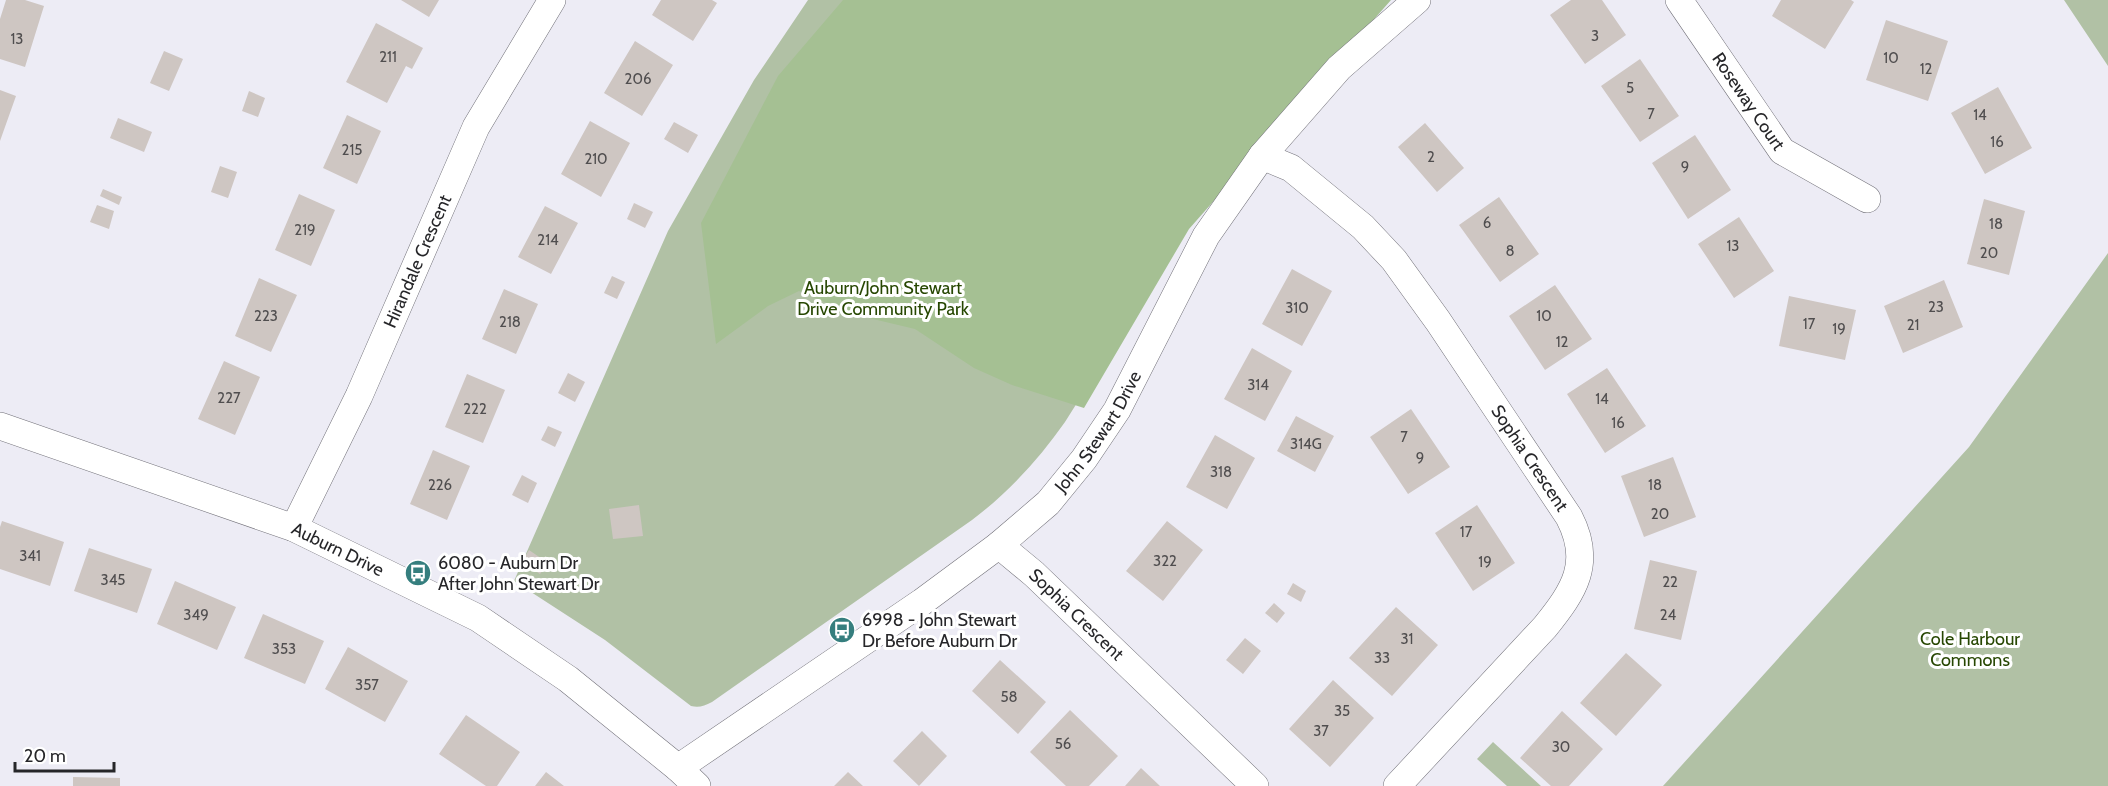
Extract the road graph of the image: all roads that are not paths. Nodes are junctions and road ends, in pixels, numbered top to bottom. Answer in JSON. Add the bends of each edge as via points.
{"nodes":[{"id":1,"x":552,"y":0,"type":"edge"},
{"id":2,"x":1417,"y":0,"type":"edge"},
{"id":3,"x":1679,"y":0,"type":"edge"},
{"id":4,"x":1262,"y":156,"type":"junction"},
{"id":5,"x":1867,"y":199,"type":"dead end"},
{"id":6,"x":0,"y":426,"type":"edge"},
{"id":7,"x":294,"y":528,"type":"junction"},
{"id":8,"x":999,"y":545,"type":"junction"},
{"id":9,"x":687,"y":777,"type":"edge"},
{"id":10,"x":1255,"y":786,"type":"edge"},
{"id":11,"x":1397,"y":786,"type":"edge"}],
"edges":[{"from":1,"to":7,"type":"street","name":"Hirandale Crescent","via":[[476,127],[359,396]]},
{"from":2,"to":4,"type":"street","name":"John Stewart Drive","via":[[1339,68]]},
{"from":3,"to":5,"type":"street","name":"Roseway Court","via":[[1782,151]]},
{"from":4,"to":8,"type":"street","name":"John Stewart Drive","via":[[1206,236],[1117,410],[1084,459],[1048,503]]},
{"from":4,"to":11,"type":"street","name":"Sophia Crescent","via":[[1291,168],[1363,227],[1394,260],[1569,517],[1578,539],[1578,575],[1566,600]]},
{"from":6,"to":7,"type":"street","name":"Auburn Drive"},
{"from":7,"to":9,"type":"street","name":"Auburn Drive","via":[[478,618],[568,679]]},
{"from":8,"to":9,"type":"street","name":"John Stewart Drive"},
{"from":8,"to":10,"type":"street","name":"Sophia Crescent"}]}
